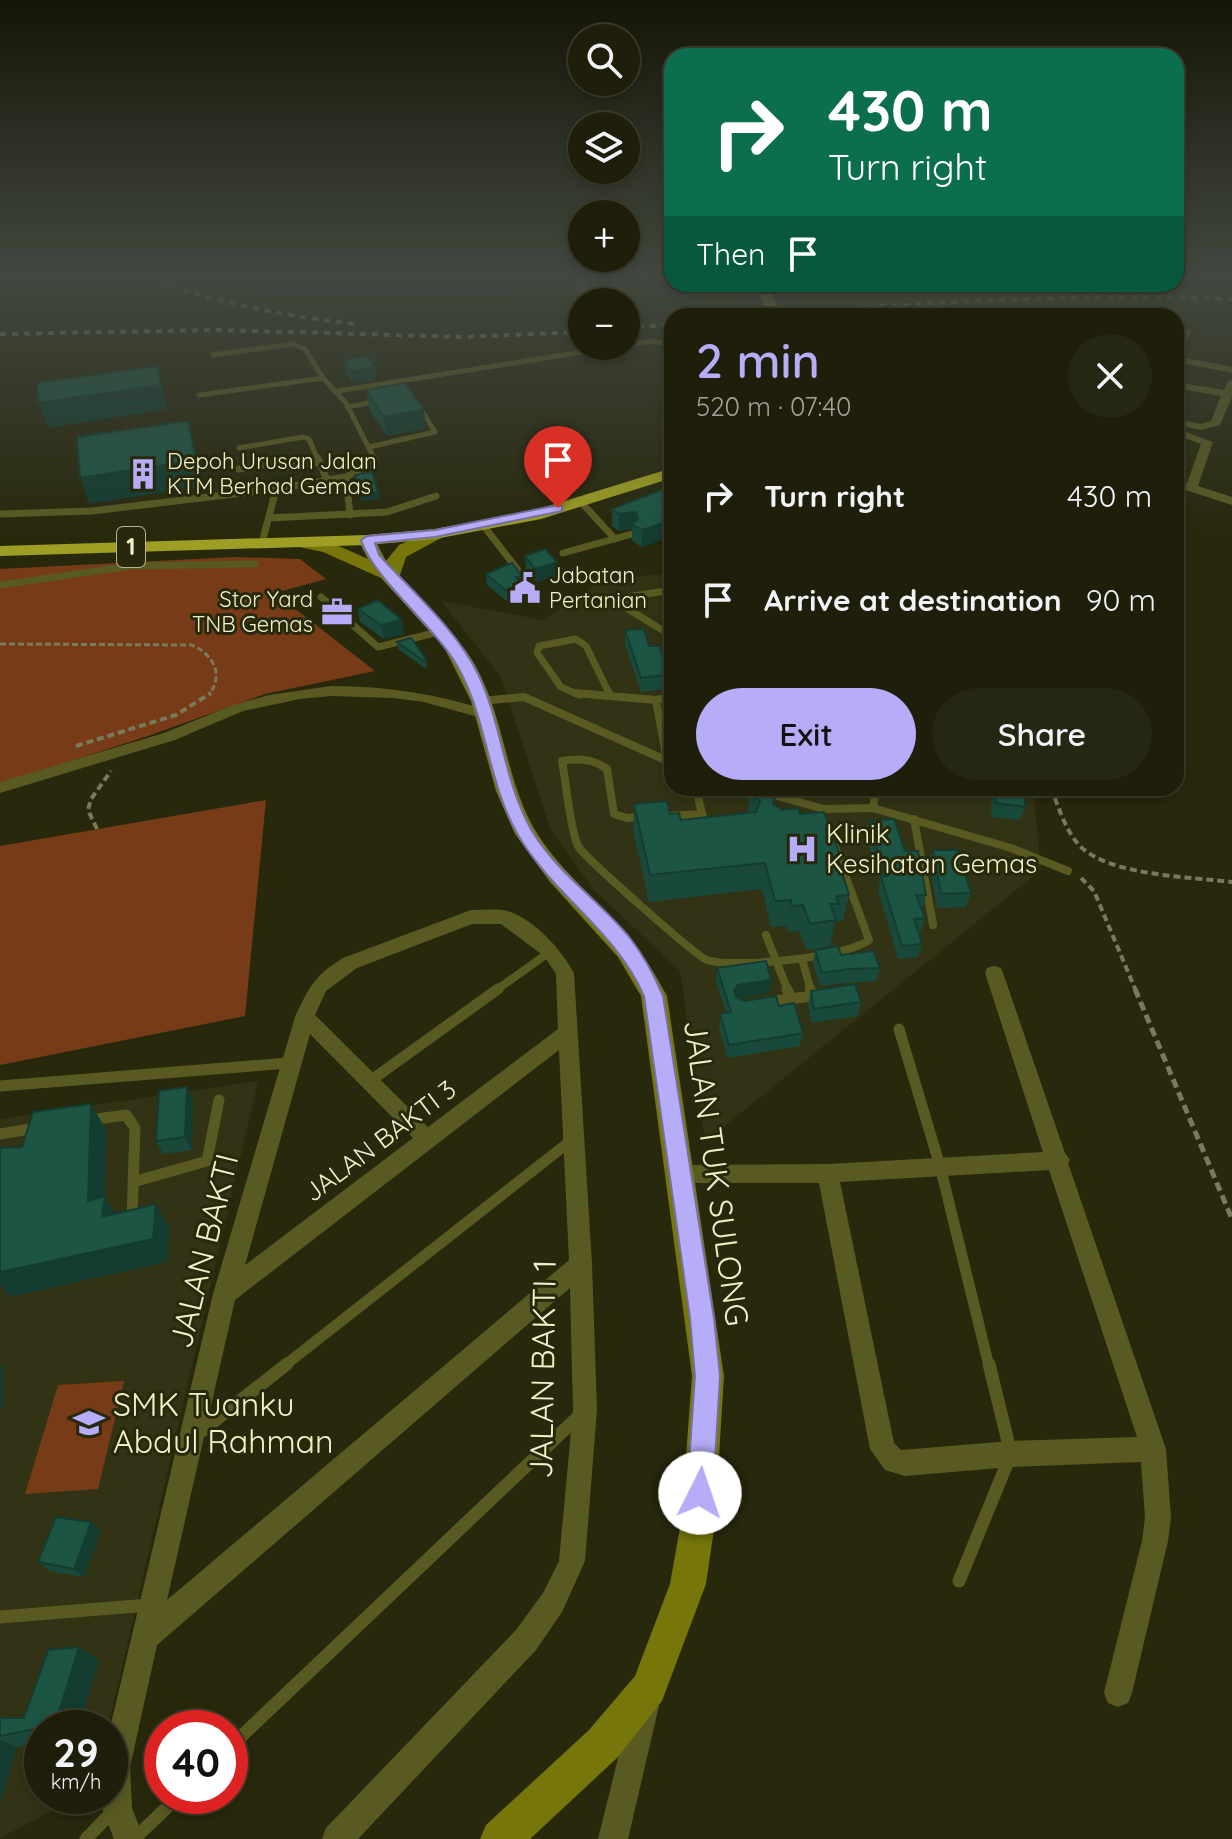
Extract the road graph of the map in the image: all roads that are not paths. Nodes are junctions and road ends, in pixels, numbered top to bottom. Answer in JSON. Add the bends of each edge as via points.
{"nodes":[{"id":1,"x":312,"y":360,"type":"edge"},
{"id":2,"x":533,"y":360,"type":"edge"},
{"id":3,"x":1184,"y":361,"type":"edge"},
{"id":4,"x":1232,"y":370,"type":"edge"},
{"id":5,"x":321,"y":375,"type":"junction"},
{"id":6,"x":1184,"y":388,"type":"edge"},
{"id":7,"x":338,"y":391,"type":"junction"},
{"id":8,"x":1229,"y":392,"type":"edge"},
{"id":9,"x":199,"y":395,"type":"dead end"},
{"id":10,"x":391,"y":399,"type":"edge"},
{"id":11,"x":414,"y":399,"type":"edge"},
{"id":12,"x":347,"y":407,"type":"junction"},
{"id":13,"x":1184,"y":423,"type":"edge"},
{"id":14,"x":1184,"y":435,"type":"edge"},
{"id":15,"x":369,"y":447,"type":"junction"},
{"id":16,"x":239,"y":448,"type":"dead end"},
{"id":17,"x":318,"y":462,"type":"junction"},
{"id":18,"x":239,"y":469,"type":"dead end"},
{"id":19,"x":664,"y":476,"type":"edge"},
{"id":20,"x":346,"y":477,"type":"junction"},
{"id":21,"x":327,"y":480,"type":"junction"},
{"id":22,"x":1184,"y":486,"type":"edge"},
{"id":23,"x":276,"y":489,"type":"junction"},
{"id":24,"x":1191,"y":489,"type":"junction"},
{"id":25,"x":436,"y":496,"type":"dead end"},
{"id":26,"x":1232,"y":501,"type":"edge"},
{"id":27,"x":581,"y":502,"type":"junction"},
{"id":28,"x":0,"y":514,"type":"edge"},
{"id":29,"x":350,"y":515,"type":"junction"},
{"id":30,"x":269,"y":518,"type":"junction"},
{"id":31,"x":483,"y":525,"type":"junction"},
{"id":32,"x":435,"y":534,"type":"junction"},
{"id":33,"x":632,"y":534,"type":"edge"},
{"id":34,"x":615,"y":539,"type":"junction"},
{"id":35,"x":367,"y":540,"type":"junction"},
{"id":36,"x":300,"y":542,"type":"junction"},
{"id":37,"x":262,"y":543,"type":"junction"},
{"id":38,"x":0,"y":552,"type":"edge"},
{"id":39,"x":563,"y":553,"type":"dead end"},
{"id":40,"x":255,"y":564,"type":"dead end"},
{"id":41,"x":391,"y":577,"type":"junction"},
{"id":42,"x":0,"y":585,"type":"edge"},
{"id":43,"x":531,"y":587,"type":"edge"},
{"id":44,"x":664,"y":591,"type":"edge"},
{"id":45,"x":321,"y":597,"type":"dead end"},
{"id":46,"x":664,"y":628,"type":"edge"},
{"id":47,"x":442,"y":631,"type":"junction"},
{"id":48,"x":611,"y":696,"type":"junction"},
{"id":49,"x":664,"y":698,"type":"edge"},
{"id":50,"x":656,"y":700,"type":"junction"},
{"id":51,"x":483,"y":707,"type":"junction"},
{"id":52,"x":664,"y":738,"type":"edge"},
{"id":53,"x":664,"y":760,"type":"edge"},
{"id":54,"x":0,"y":788,"type":"edge"},
{"id":55,"x":698,"y":796,"type":"edge"},
{"id":56,"x":785,"y":796,"type":"edge"},
{"id":57,"x":875,"y":796,"type":"edge"},
{"id":58,"x":873,"y":808,"type":"junction"},
{"id":59,"x":824,"y":809,"type":"junction"},
{"id":60,"x":702,"y":814,"type":"junction"},
{"id":61,"x":914,"y":819,"type":"junction"},
{"id":62,"x":827,"y":824,"type":"edge"},
{"id":63,"x":716,"y":827,"type":"edge"},
{"id":64,"x":832,"y":839,"type":"edge"},
{"id":65,"x":1068,"y":871,"type":"road end"},
{"id":66,"x":933,"y":925,"type":"dead end"},
{"id":67,"x":766,"y":935,"type":"dead end"},
{"id":68,"x":551,"y":951,"type":"junction"},
{"id":69,"x":802,"y":959,"type":"junction"},
{"id":70,"x":778,"y":962,"type":"junction"},
{"id":71,"x":994,"y":973,"type":"dead end"},
{"id":72,"x":835,"y":992,"type":"edge"},
{"id":73,"x":812,"y":996,"type":"junction"},
{"id":74,"x":791,"y":999,"type":"junction"},
{"id":75,"x":754,"y":1004,"type":"edge"},
{"id":76,"x":305,"y":1017,"type":"junction"},
{"id":77,"x":899,"y":1029,"type":"dead end"},
{"id":78,"x":568,"y":1032,"type":"junction"},
{"id":79,"x":291,"y":1058,"type":"junction"},
{"id":80,"x":370,"y":1081,"type":"junction"},
{"id":81,"x":0,"y":1086,"type":"edge"},
{"id":82,"x":219,"y":1100,"type":"dead end"},
{"id":83,"x":79,"y":1122,"type":"edge"},
{"id":84,"x":47,"y":1127,"type":"edge"},
{"id":85,"x":0,"y":1134,"type":"edge"},
{"id":86,"x":573,"y":1139,"type":"junction"},
{"id":87,"x":428,"y":1140,"type":"junction"},
{"id":88,"x":1059,"y":1160,"type":"junction"},
{"id":89,"x":940,"y":1166,"type":"junction"},
{"id":90,"x":828,"y":1173,"type":"junction"},
{"id":91,"x":679,"y":1174,"type":"junction"},
{"id":92,"x":133,"y":1182,"type":"junction"},
{"id":93,"x":132,"y":1218,"type":"edge"},
{"id":94,"x":581,"y":1264,"type":"junction"},
{"id":95,"x":225,"y":1294,"type":"junction"},
{"id":96,"x":585,"y":1410,"type":"junction"},
{"id":97,"x":194,"y":1438,"type":"junction"},
{"id":98,"x":1153,"y":1449,"type":"junction"},
{"id":99,"x":1011,"y":1454,"type":"junction"},
{"id":100,"x":959,"y":1581,"type":"dead end"},
{"id":101,"x":152,"y":1605,"type":"junction"},
{"id":102,"x":0,"y":1617,"type":"edge"},
{"id":103,"x":144,"y":1638,"type":"junction"},
{"id":104,"x":649,"y":1688,"type":"junction"},
{"id":105,"x":1118,"y":1693,"type":"dead end"},
{"id":106,"x":128,"y":1710,"type":"edge"},
{"id":107,"x":248,"y":1730,"type":"edge"},
{"id":108,"x":111,"y":1814,"type":"edge"},
{"id":109,"x":120,"y":1814,"type":"edge"},
{"id":110,"x":159,"y":1814,"type":"edge"},
{"id":111,"x":86,"y":1839,"type":"edge"},
{"id":112,"x":131,"y":1839,"type":"edge"},
{"id":113,"x":337,"y":1839,"type":"edge"},
{"id":114,"x":500,"y":1839,"type":"edge"},
{"id":115,"x":613,"y":1839,"type":"edge"}],
"edges":[{"from":1,"to":5,"type":"lane"},
{"from":2,"to":7,"type":"lane"},
{"from":3,"to":4,"type":"street"},
{"from":5,"to":7,"type":"lane"},
{"from":5,"to":9,"type":"lane"},
{"from":6,"to":8,"type":"street"},
{"from":7,"to":12,"type":"lane"},
{"from":8,"to":13,"type":"street","via":[[1216,423]]},
{"from":10,"to":12,"type":"lane"},
{"from":11,"to":15,"type":"lane","via":[[435,432]]},
{"from":12,"to":15,"type":"lane"},
{"from":14,"to":24,"type":"street","via":[[1207,442]]},
{"from":15,"to":20,"type":"lane","via":[[375,461]]},
{"from":16,"to":17,"type":"lane","via":[[303,437],[309,439]]},
{"from":17,"to":18,"type":"lane"},
{"from":17,"to":21,"type":"lane"},
{"from":19,"to":27,"type":"highway","number":"1"},
{"from":20,"to":21,"type":"lane"},
{"from":20,"to":29,"type":"lane"},
{"from":21,"to":23,"type":"lane"},
{"from":22,"to":24,"type":"street"},
{"from":23,"to":28,"type":"lane","via":[[92,511]]},
{"from":23,"to":30,"type":"lane"},
{"from":24,"to":26,"type":"street"},
{"from":25,"to":29,"type":"lane","via":[[387,512]]},
{"from":27,"to":31,"type":"highway","number":"1"},
{"from":27,"to":34,"type":"lane"},
{"from":29,"to":30,"type":"lane"},
{"from":30,"to":37,"type":"lane"},
{"from":31,"to":32,"type":"highway","number":"1"},
{"from":31,"to":43,"type":"lane"},
{"from":32,"to":35,"type":"highway","number":"1"},
{"from":32,"to":41,"type":"street","via":[[396,555]]},
{"from":33,"to":34,"type":"lane"},
{"from":34,"to":39,"type":"lane"},
{"from":35,"to":36,"type":"highway","number":"1"},
{"from":35,"to":41,"type":"street","name":"JALAN TUK SULONG"},
{"from":36,"to":37,"type":"highway","number":"1"},
{"from":36,"to":41,"type":"street","via":[[335,550]]},
{"from":37,"to":38,"type":"highway","number":"1"},
{"from":40,"to":42,"type":"lane","via":[[131,566]]},
{"from":41,"to":47,"type":"street","name":"JALAN TUK SULONG"},
{"from":44,"to":46,"type":"lane","via":[[620,598],[626,608]]},
{"from":45,"to":47,"type":"lane","via":[[378,647]]},
{"from":47,"to":51,"type":"street","name":"JALAN TUK SULONG","via":[[461,656]]},
{"from":48,"to":48,"type":"lane","via":[[580,695],[561,687],[537,653],[539,646],[576,639],[586,646]]},
{"from":48,"to":50,"type":"lane"},
{"from":49,"to":50,"type":"lane"},
{"from":50,"to":52,"type":"lane"},
{"from":51,"to":53,"type":"lane","via":[[524,697]]},
{"from":51,"to":54,"type":"street","via":[[401,692],[285,696]]},
{"from":51,"to":91,"type":"street","name":"JALAN TUK SULONG","via":[[509,801],[525,832],[548,868],[623,942],[644,972],[654,996]]},
{"from":55,"to":60,"type":"lane"},
{"from":56,"to":59,"type":"lane"},
{"from":57,"to":58,"type":"lane"},
{"from":58,"to":59,"type":"lane"},
{"from":58,"to":61,"type":"lane"},
{"from":59,"to":62,"type":"lane"},
{"from":60,"to":63,"type":"lane"},
{"from":60,"to":70,"type":"lane","via":[[614,814],[607,769],[599,762],[562,761],[578,845],[595,866],[706,960]]},
{"from":61,"to":65,"type":"lane"},
{"from":61,"to":66,"type":"lane"},
{"from":64,"to":69,"type":"lane","via":[[869,940],[858,949]]},
{"from":67,"to":70,"type":"lane"},
{"from":68,"to":76,"type":"street","name":"JALAN BAKTI","via":[[503,917],[471,917],[350,963],[318,987]]},
{"from":68,"to":78,"type":"street","name":"JALAN BAKTI 1","via":[[565,973]]},
{"from":68,"to":80,"type":"lane"},
{"from":69,"to":70,"type":"lane"},
{"from":69,"to":73,"type":"lane"},
{"from":70,"to":74,"type":"lane"},
{"from":71,"to":88,"type":"street"},
{"from":72,"to":73,"type":"lane"},
{"from":73,"to":74,"type":"lane"},
{"from":74,"to":75,"type":"lane"},
{"from":76,"to":79,"type":"street","name":"JALAN BAKTI"},
{"from":76,"to":80,"type":"street"},
{"from":77,"to":89,"type":"lane"},
{"from":78,"to":86,"type":"street","name":"JALAN BAKTI 1"},
{"from":78,"to":87,"type":"street","name":"JALAN BAKTI 3"},
{"from":79,"to":81,"type":"lane"},
{"from":79,"to":95,"type":"street","name":"JALAN BAKTI"},
{"from":80,"to":87,"type":"street"},
{"from":82,"to":92,"type":"lane","via":[[207,1161]]},
{"from":83,"to":92,"type":"lane","via":[[126,1115],[132,1120]]},
{"from":84,"to":85,"type":"lane"},
{"from":86,"to":94,"type":"street","name":"JALAN BAKTI 1"},
{"from":86,"to":97,"type":"lane"},
{"from":87,"to":95,"type":"street","name":"JALAN BAKTI 3"},
{"from":88,"to":89,"type":"street"},
{"from":88,"to":98,"type":"street"},
{"from":89,"to":90,"type":"street"},
{"from":89,"to":99,"type":"lane"},
{"from":90,"to":91,"type":"street"},
{"from":90,"to":99,"type":"street","via":[[883,1449],[894,1461],[905,1463]]},
{"from":91,"to":104,"type":"street","name":"JALAN TUK SULONG","via":[[708,1376],[698,1522],[688,1584]]},
{"from":92,"to":93,"type":"lane"},
{"from":94,"to":96,"type":"street","name":"JALAN BAKTI 1"},
{"from":94,"to":103,"type":"street"},
{"from":95,"to":97,"type":"street","name":"JALAN BAKTI"},
{"from":96,"to":107,"type":"lane"},
{"from":96,"to":113,"type":"street","name":"JALAN BAKTI 1","via":[[572,1561],[545,1617]]},
{"from":97,"to":101,"type":"street","name":"JALAN BAKTI"},
{"from":98,"to":99,"type":"street"},
{"from":98,"to":105,"type":"street","via":[[1155,1541]]},
{"from":99,"to":100,"type":"lane"},
{"from":101,"to":102,"type":"lane"},
{"from":101,"to":103,"type":"street","name":"JALAN BAKTI"},
{"from":103,"to":106,"type":"street","name":"JALAN BAKTI"},
{"from":104,"to":114,"type":"street","name":"JALAN TUK SULONG","via":[[603,1744]]},
{"from":104,"to":115,"type":"street"},
{"from":108,"to":111,"type":"lane"},
{"from":109,"to":112,"type":"street","name":"JALAN BAKTI"},
{"from":110,"to":112,"type":"lane"}]}
